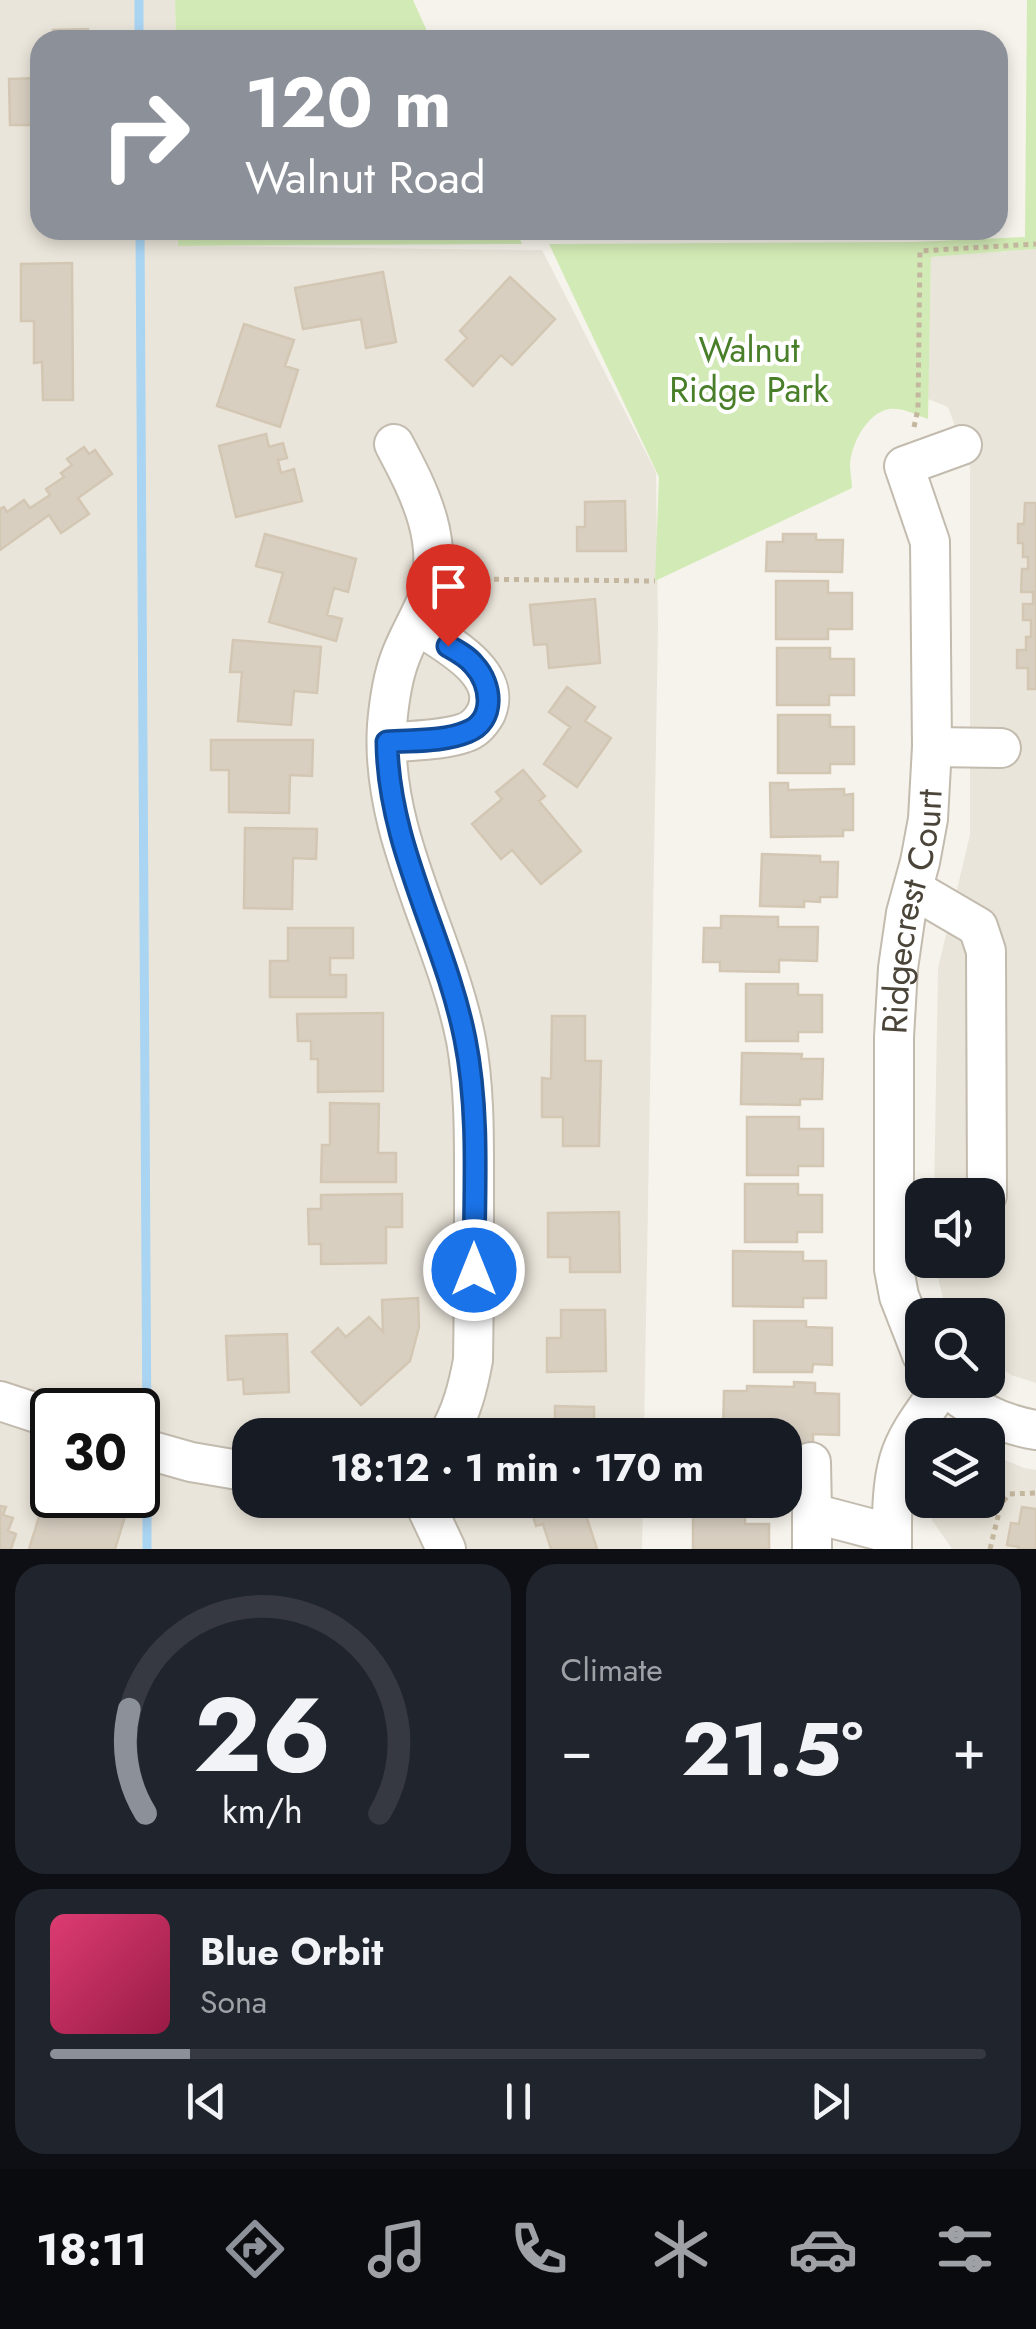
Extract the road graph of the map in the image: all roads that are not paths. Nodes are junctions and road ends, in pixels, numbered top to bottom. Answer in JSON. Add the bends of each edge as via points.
{"nodes":[{"id":1,"x":394,"y":444,"type":"dead end"},
{"id":2,"x":962,"y":445,"type":"dead end"},
{"id":3,"x":416,"y":624,"type":"junction"},
{"id":4,"x":387,"y":742,"type":"junction"},
{"id":5,"x":932,"y":748,"type":"junction"},
{"id":6,"x":1001,"y":748,"type":"dead end"},
{"id":7,"x":913,"y":889,"type":"junction"},
{"id":8,"x":987,"y":1178,"type":"edge"},
{"id":9,"x":905,"y":1185,"type":"edge"},
{"id":10,"x":905,"y":1234,"type":"edge"},
{"id":11,"x":905,"y":1308,"type":"edge"},
{"id":12,"x":925,"y":1398,"type":"edge"},
{"id":13,"x":959,"y":1398,"type":"edge"},
{"id":14,"x":0,"y":1401,"type":"edge"},
{"id":15,"x":30,"y":1411,"type":"edge"},
{"id":16,"x":457,"y":1418,"type":"edge"},
{"id":17,"x":1036,"y":1430,"type":"edge"},
{"id":18,"x":160,"y":1453,"type":"edge"},
{"id":19,"x":811,"y":1462,"type":"dead end"},
{"id":20,"x":232,"y":1469,"type":"edge"},
{"id":21,"x":431,"y":1518,"type":"edge"},
{"id":22,"x":812,"y":1531,"type":"edge"},
{"id":23,"x":892,"y":1542,"type":"edge"},
{"id":24,"x":446,"y":1549,"type":"edge"}],
"edges":[{"from":1,"to":3,"type":"street","via":[[431,524],[431,578]]},
{"from":2,"to":5,"type":"street","name":"Ridgecrest Court","via":[[904,466],[930,542]]},
{"from":3,"to":4,"type":"street","via":[[391,690]]},
{"from":3,"to":4,"type":"street","via":[[476,666],[488,706],[466,733]]},
{"from":4,"to":16,"type":"street","via":[[404,849],[443,957],[471,1078],[473,1360]]},
{"from":5,"to":6,"type":"street"},
{"from":5,"to":7,"type":"street","name":"Ridgecrest Court","via":[[928,819]]},
{"from":7,"to":8,"type":"street","via":[[978,927],[986,951]]},
{"from":7,"to":9,"type":"street","name":"Ridgecrest Court","via":[[894,1037]]},
{"from":10,"to":11,"type":"street","name":"Ridgecrest Court","via":[[894,1269]]},
{"from":12,"to":23,"type":"street","via":[[899,1458]]},
{"from":13,"to":17,"type":"street"},
{"from":14,"to":15,"type":"street"},
{"from":18,"to":20,"type":"street"},
{"from":19,"to":22,"type":"street"},
{"from":21,"to":24,"type":"street"},
{"from":22,"to":23,"type":"street"}]}
